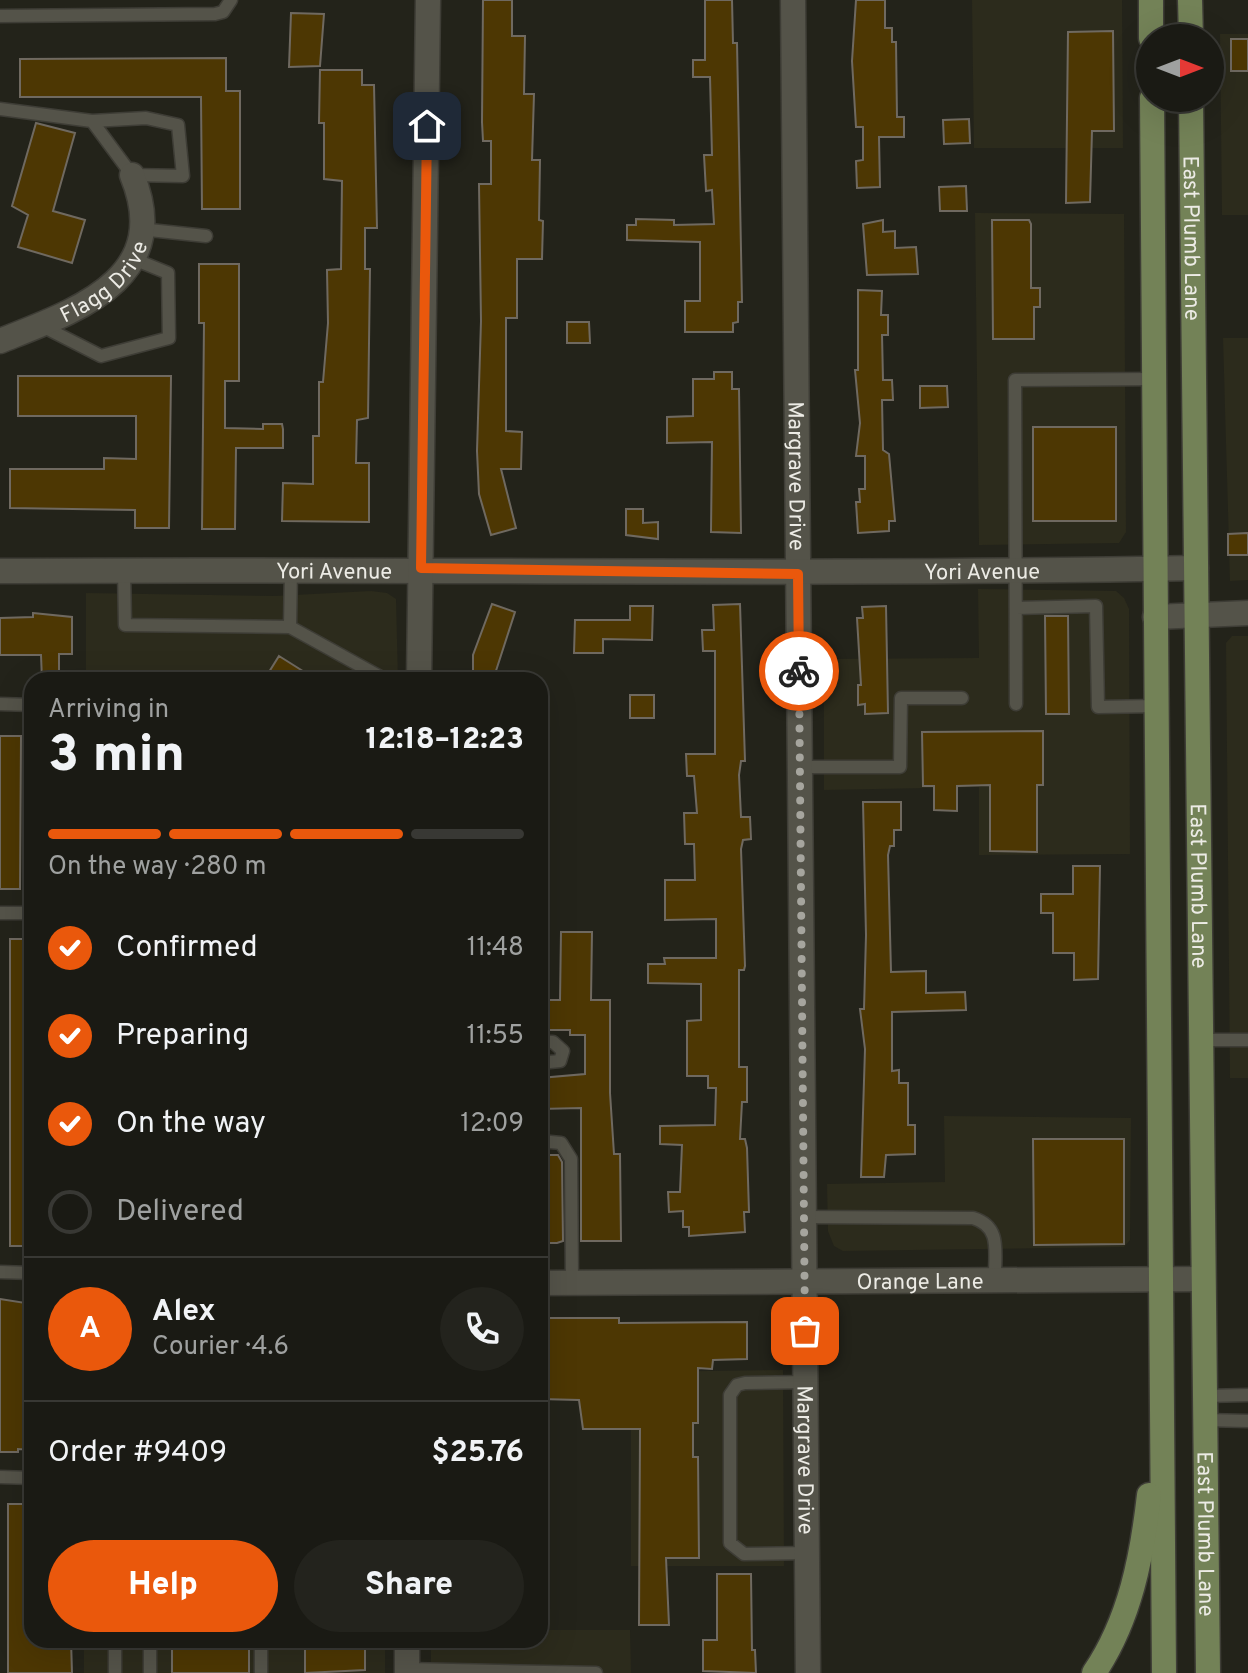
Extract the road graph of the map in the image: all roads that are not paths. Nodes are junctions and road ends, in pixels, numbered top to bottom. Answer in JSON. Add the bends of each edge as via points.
{"nodes":[{"id":1,"x":428,"y":0,"type":"edge"},
{"id":2,"x":793,"y":0,"type":"edge"},
{"id":3,"x":1151,"y":0,"type":"edge"},
{"id":4,"x":1190,"y":0,"type":"edge"},
{"id":5,"x":231,"y":2,"type":"edge"},
{"id":6,"x":0,"y":16,"type":"edge"},
{"id":7,"x":1151,"y":24,"type":"edge"},
{"id":8,"x":1191,"y":24,"type":"edge"},
{"id":9,"x":0,"y":109,"type":"edge"},
{"id":10,"x":1152,"y":112,"type":"edge"},
{"id":11,"x":1191,"y":112,"type":"edge"},
{"id":12,"x":92,"y":121,"type":"junction"},
{"id":13,"x":132,"y":175,"type":"junction"},
{"id":14,"x":140,"y":229,"type":"junction"},
{"id":15,"x":206,"y":236,"type":"dead end"},
{"id":16,"x":131,"y":258,"type":"junction"},
{"id":17,"x":39,"y":325,"type":"junction"},
{"id":18,"x":0,"y":341,"type":"edge"},
{"id":19,"x":1153,"y":379,"type":"junction"},
{"id":20,"x":421,"y":568,"type":"junction"},
{"id":21,"x":1196,"y":568,"type":"junction"},
{"id":22,"x":291,"y":569,"type":"junction"},
{"id":23,"x":1155,"y":569,"type":"junction"},
{"id":24,"x":124,"y":570,"type":"junction"},
{"id":25,"x":0,"y":571,"type":"edge"},
{"id":26,"x":1015,"y":571,"type":"junction"},
{"id":27,"x":798,"y":574,"type":"junction"},
{"id":28,"x":1016,"y":608,"type":"junction"},
{"id":29,"x":1248,"y":613,"type":"edge"},
{"id":30,"x":1196,"y":614,"type":"junction"},
{"id":31,"x":1155,"y":617,"type":"junction"},
{"id":32,"x":290,"y":627,"type":"junction"},
{"id":33,"x":372,"y":672,"type":"edge"},
{"id":34,"x":419,"y":672,"type":"edge"},
{"id":35,"x":962,"y":698,"type":"dead end"},
{"id":36,"x":0,"y":704,"type":"edge"},
{"id":37,"x":1016,"y":704,"type":"dead end"},
{"id":38,"x":24,"y":705,"type":"edge"},
{"id":39,"x":1156,"y":706,"type":"junction"},
{"id":40,"x":800,"y":767,"type":"junction"},
{"id":41,"x":0,"y":913,"type":"edge"},
{"id":42,"x":24,"y":913,"type":"edge"},
{"id":43,"x":1201,"y":1040,"type":"junction"},
{"id":44,"x":1248,"y":1040,"type":"edge"},
{"id":45,"x":548,"y":1042,"type":"edge"},
{"id":46,"x":548,"y":1062,"type":"edge"},
{"id":47,"x":548,"y":1142,"type":"edge"},
{"id":48,"x":804,"y":1217,"type":"junction"},
{"id":49,"x":0,"y":1272,"type":"edge"},
{"id":50,"x":24,"y":1273,"type":"edge"},
{"id":51,"x":1203,"y":1279,"type":"junction"},
{"id":52,"x":1160,"y":1280,"type":"junction"},
{"id":53,"x":995,"y":1281,"type":"junction"},
{"id":54,"x":805,"y":1282,"type":"junction"},
{"id":55,"x":548,"y":1283,"type":"edge"},
{"id":56,"x":572,"y":1283,"type":"junction"},
{"id":57,"x":805,"y":1382,"type":"junction"},
{"id":58,"x":1160,"y":1385,"type":"junction"},
{"id":59,"x":1248,"y":1395,"type":"edge"},
{"id":60,"x":1205,"y":1408,"type":"junction"},
{"id":61,"x":1248,"y":1421,"type":"edge"},
{"id":62,"x":0,"y":1477,"type":"edge"},
{"id":63,"x":24,"y":1478,"type":"edge"},
{"id":64,"x":1206,"y":1504,"type":"junction"},
{"id":65,"x":807,"y":1553,"type":"junction"},
{"id":66,"x":115,"y":1648,"type":"edge"},
{"id":67,"x":150,"y":1648,"type":"edge"},
{"id":68,"x":261,"y":1648,"type":"edge"},
{"id":69,"x":407,"y":1648,"type":"edge"},
{"id":70,"x":407,"y":1671,"type":"edge"},
{"id":71,"x":456,"y":1671,"type":"edge"},
{"id":72,"x":115,"y":1673,"type":"edge"},
{"id":73,"x":150,"y":1673,"type":"edge"},
{"id":74,"x":261,"y":1673,"type":"edge"},
{"id":75,"x":596,"y":1673,"type":"edge"},
{"id":76,"x":808,"y":1673,"type":"edge"},
{"id":77,"x":1094,"y":1673,"type":"edge"},
{"id":78,"x":1164,"y":1673,"type":"edge"},
{"id":79,"x":1208,"y":1673,"type":"edge"},
{"id":80,"x":1225,"y":1673,"type":"edge"}],
"edges":[{"from":1,"to":20,"type":"street"},
{"from":2,"to":27,"type":"street","name":"Margrave Drive"},
{"from":3,"to":7,"type":"main road"},
{"from":4,"to":8,"type":"main road"},
{"from":5,"to":6,"type":"lane","via":[[215,14]]},
{"from":9,"to":12,"type":"lane"},
{"from":10,"to":19,"type":"main road","name":"East Plumb Lane"},
{"from":11,"to":21,"type":"main road","name":"East Plumb Lane"},
{"from":12,"to":13,"type":"lane"},
{"from":12,"to":13,"type":"lane","via":[[146,118],[178,125],[183,176]]},
{"from":13,"to":14,"type":"street","name":"Flagg Drive","via":[[140,194]]},
{"from":14,"to":15,"type":"lane"},
{"from":14,"to":16,"type":"street","name":"Flagg Drive"},
{"from":16,"to":17,"type":"street","name":"Flagg Drive","via":[[113,286],[94,301]]},
{"from":16,"to":17,"type":"lane","via":[[168,273],[169,338],[101,356]]},
{"from":17,"to":18,"type":"street","name":"Flagg Drive"},
{"from":19,"to":23,"type":"main road","name":"East Plumb Lane"},
{"from":19,"to":26,"type":"lane","via":[[1015,380]]},
{"from":20,"to":22,"type":"street","name":"Yori Avenue"},
{"from":20,"to":27,"type":"street","name":"Yori Avenue"},
{"from":20,"to":34,"type":"street"},
{"from":21,"to":23,"type":"street","name":"Yori Avenue"},
{"from":21,"to":30,"type":"main road","name":"East Plumb Lane"},
{"from":22,"to":24,"type":"street","name":"Yori Avenue"},
{"from":22,"to":32,"type":"lane"},
{"from":23,"to":26,"type":"street","name":"Yori Avenue"},
{"from":23,"to":31,"type":"main road","name":"East Plumb Lane"},
{"from":24,"to":25,"type":"street","name":"Yori Avenue"},
{"from":24,"to":32,"type":"lane","via":[[125,625]]},
{"from":26,"to":27,"type":"street","name":"Yori Avenue"},
{"from":26,"to":28,"type":"lane"},
{"from":27,"to":40,"type":"street","name":"Margrave Drive"},
{"from":28,"to":37,"type":"lane"},
{"from":28,"to":39,"type":"lane","via":[[1096,606],[1098,707]]},
{"from":29,"to":30,"type":"street"},
{"from":30,"to":31,"type":"street"},
{"from":30,"to":43,"type":"main road","name":"East Plumb Lane"},
{"from":31,"to":39,"type":"main road","name":"East Plumb Lane"},
{"from":32,"to":33,"type":"lane"},
{"from":35,"to":40,"type":"lane","via":[[901,698],[900,767]]},
{"from":36,"to":38,"type":"lane"},
{"from":39,"to":52,"type":"main road","name":"East Plumb Lane"},
{"from":40,"to":48,"type":"street","name":"Margrave Drive"},
{"from":41,"to":42,"type":"lane"},
{"from":43,"to":44,"type":"lane"},
{"from":43,"to":51,"type":"main road","name":"East Plumb Lane"},
{"from":45,"to":46,"type":"lane","via":[[563,1051],[560,1061]]},
{"from":47,"to":56,"type":"lane","via":[[561,1143],[571,1159]]},
{"from":48,"to":53,"type":"lane","via":[[973,1218],[988,1223],[993,1230]]},
{"from":48,"to":54,"type":"street","name":"Margrave Drive"},
{"from":49,"to":50,"type":"lane"},
{"from":51,"to":52,"type":"street","name":"Orange Lane"},
{"from":51,"to":60,"type":"main road","name":"East Plumb Lane"},
{"from":52,"to":53,"type":"street","name":"Orange Lane"},
{"from":52,"to":58,"type":"main road","name":"East Plumb Lane"},
{"from":53,"to":54,"type":"street","name":"Orange Lane"},
{"from":54,"to":56,"type":"street","name":"Orange Lane"},
{"from":54,"to":57,"type":"street","name":"Margrave Drive"},
{"from":55,"to":56,"type":"street","name":"Orange Lane"},
{"from":57,"to":65,"type":"street","name":"Margrave Drive"},
{"from":57,"to":65,"type":"lane","via":[[745,1383],[730,1395],[730,1543],[744,1554]]},
{"from":58,"to":77,"type":"main road","via":[[1143,1550],[1119,1627]]},
{"from":58,"to":78,"type":"main road","name":"East Plumb Lane"},
{"from":59,"to":60,"type":"lane"},
{"from":60,"to":61,"type":"lane"},
{"from":60,"to":64,"type":"main road","name":"East Plumb Lane"},
{"from":62,"to":63,"type":"lane"},
{"from":64,"to":79,"type":"main road","name":"East Plumb Lane"},
{"from":64,"to":80,"type":"main road"},
{"from":65,"to":76,"type":"street","name":"Margrave Drive"},
{"from":66,"to":72,"type":"lane"},
{"from":67,"to":73,"type":"lane"},
{"from":68,"to":74,"type":"lane"},
{"from":69,"to":70,"type":"street"},
{"from":70,"to":71,"type":"lane"},
{"from":71,"to":75,"type":"lane"}]}
